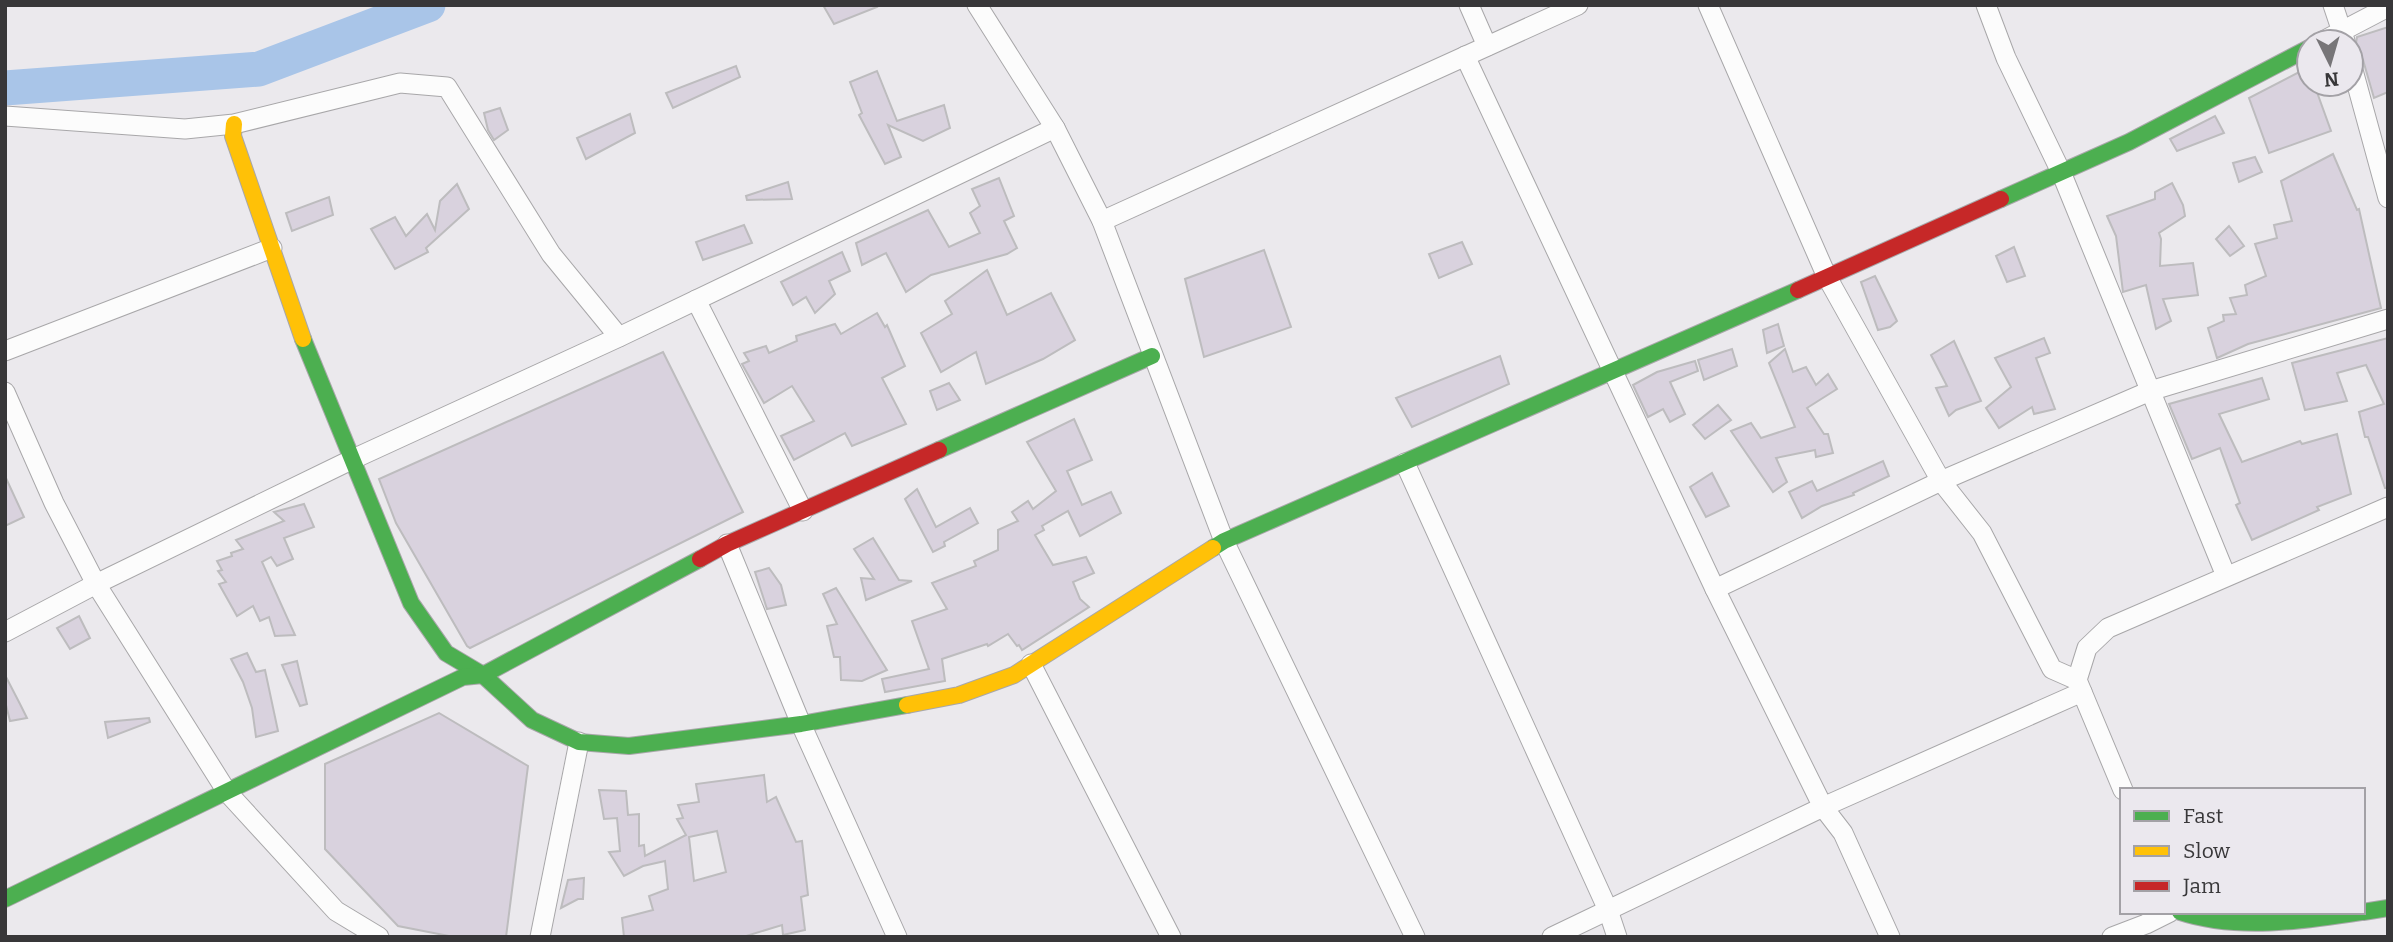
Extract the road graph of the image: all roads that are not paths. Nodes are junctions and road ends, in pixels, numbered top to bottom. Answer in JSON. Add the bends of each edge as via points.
{"nodes":[{"id":1,"x":977,"y":5,"type":"edge"},
{"id":2,"x":1469,"y":5,"type":"edge"},
{"id":3,"x":1578,"y":5,"type":"edge"},
{"id":4,"x":1708,"y":5,"type":"edge"},
{"id":5,"x":1986,"y":5,"type":"edge"},
{"id":6,"x":2333,"y":5,"type":"edge"},
{"id":7,"x":2388,"y":7,"type":"edge"},
{"id":8,"x":2341,"y":28,"type":"edge"},
{"id":9,"x":2356,"y":28,"type":"edge"},
{"id":10,"x":1487,"y":46,"type":"junction"},
{"id":11,"x":2295,"y":55,"type":"edge"},
{"id":12,"x":1465,"y":56,"type":"junction"},
{"id":13,"x":2361,"y":98,"type":"edge"},
{"id":14,"x":5,"y":116,"type":"edge"},
{"id":15,"x":234,"y":124,"type":"junction"},
{"id":16,"x":1055,"y":128,"type":"junction"},
{"id":17,"x":2061,"y":172,"type":"junction"},
{"id":18,"x":2388,"y":198,"type":"edge"},
{"id":19,"x":1101,"y":221,"type":"junction"},
{"id":20,"x":272,"y":248,"type":"junction"},
{"id":21,"x":1827,"y":276,"type":"junction"},
{"id":22,"x":695,"y":300,"type":"junction"},
{"id":23,"x":2388,"y":319,"type":"edge"},
{"id":24,"x":619,"y":337,"type":"junction"},
{"id":25,"x":5,"y":351,"type":"edge"},
{"id":26,"x":1152,"y":356,"type":"junction"},
{"id":27,"x":1612,"y":373,"type":"junction"},
{"id":28,"x":2150,"y":391,"type":"junction"},
{"id":29,"x":5,"y":392,"type":"edge"},
{"id":30,"x":351,"y":460,"type":"junction"},
{"id":31,"x":1405,"y":463,"type":"junction"},
{"id":32,"x":1941,"y":481,"type":"junction"},
{"id":33,"x":2388,"y":507,"type":"edge"},
{"id":34,"x":803,"y":511,"type":"junction"},
{"id":35,"x":1224,"y":541,"type":"junction"},
{"id":36,"x":727,"y":544,"type":"junction"},
{"id":37,"x":2226,"y":576,"type":"junction"},
{"id":38,"x":96,"y":584,"type":"junction"},
{"id":39,"x":1715,"y":589,"type":"junction"},
{"id":40,"x":5,"y":632,"type":"edge"},
{"id":41,"x":1031,"y":664,"type":"junction"},
{"id":42,"x":483,"y":675,"type":"junction"},
{"id":43,"x":2080,"y":686,"type":"junction"},
{"id":44,"x":801,"y":724,"type":"junction"},
{"id":45,"x":579,"y":742,"type":"junction"},
{"id":46,"x":2122,"y":788,"type":"edge"},
{"id":47,"x":227,"y":792,"type":"junction"},
{"id":48,"x":1823,"y":807,"type":"junction"},
{"id":49,"x":5,"y":899,"type":"edge"},
{"id":50,"x":2388,"y":908,"type":"edge"},
{"id":51,"x":1608,"y":910,"type":"junction"},
{"id":52,"x":2365,"y":912,"type":"edge"},
{"id":53,"x":2164,"y":914,"type":"edge"},
{"id":54,"x":2184,"y":914,"type":"edge"},
{"id":55,"x":2350,"y":914,"type":"edge"},
{"id":56,"x":2226,"y":928,"type":"edge"},
{"id":57,"x":379,"y":937,"type":"edge"},
{"id":58,"x":540,"y":937,"type":"edge"},
{"id":59,"x":897,"y":937,"type":"edge"},
{"id":60,"x":1171,"y":937,"type":"edge"},
{"id":61,"x":1415,"y":937,"type":"edge"},
{"id":62,"x":1552,"y":937,"type":"edge"},
{"id":63,"x":1617,"y":937,"type":"edge"},
{"id":64,"x":1890,"y":937,"type":"edge"},
{"id":65,"x":2112,"y":937,"type":"edge"}],
"edges":[{"from":1,"to":16,"type":"street"},
{"from":2,"to":10,"type":"street"},
{"from":3,"to":10,"type":"street"},
{"from":4,"to":21,"type":"street"},
{"from":5,"to":17,"type":"street"},
{"from":6,"to":8,"type":"street"},
{"from":7,"to":9,"type":"street"},
{"from":10,"to":12,"type":"street"},
{"from":11,"to":17,"type":"street"},
{"from":12,"to":19,"type":"street"},
{"from":12,"to":27,"type":"street"},
{"from":13,"to":18,"type":"street"},
{"from":14,"to":15,"type":"street","via":[[185,129]]},
{"from":15,"to":20,"type":"street","via":[[233,136]]},
{"from":15,"to":24,"type":"street","via":[[400,83],[447,88],[551,254]]},
{"from":16,"to":19,"type":"street"},
{"from":16,"to":22,"type":"street"},
{"from":17,"to":21,"type":"street"},
{"from":17,"to":28,"type":"street"},
{"from":19,"to":26,"type":"street"},
{"from":20,"to":25,"type":"street"},
{"from":20,"to":30,"type":"street"},
{"from":21,"to":27,"type":"street"},
{"from":21,"to":32,"type":"street"},
{"from":22,"to":24,"type":"street"},
{"from":22,"to":34,"type":"street"},
{"from":23,"to":28,"type":"street"},
{"from":24,"to":30,"type":"street"},
{"from":26,"to":34,"type":"street"},
{"from":26,"to":35,"type":"street"},
{"from":27,"to":31,"type":"street"},
{"from":27,"to":39,"type":"street"},
{"from":28,"to":32,"type":"street"},
{"from":28,"to":37,"type":"street"},
{"from":29,"to":38,"type":"street"},
{"from":30,"to":38,"type":"street"},
{"from":30,"to":42,"type":"street","via":[[411,603],[446,653]]},
{"from":31,"to":35,"type":"street"},
{"from":31,"to":51,"type":"street"},
{"from":32,"to":39,"type":"street"},
{"from":32,"to":43,"type":"street","via":[[1982,533],[2052,669]]},
{"from":33,"to":37,"type":"street"},
{"from":34,"to":36,"type":"street"},
{"from":35,"to":41,"type":"street"},
{"from":35,"to":61,"type":"street"},
{"from":36,"to":42,"type":"street"},
{"from":36,"to":44,"type":"street"},
{"from":37,"to":43,"type":"street","via":[[2108,628],[2087,648]]},
{"from":38,"to":40,"type":"street"},
{"from":38,"to":47,"type":"street"},
{"from":39,"to":48,"type":"street"},
{"from":41,"to":44,"type":"street","via":[[959,695]]},
{"from":41,"to":60,"type":"street"},
{"from":42,"to":45,"type":"street","via":[[533,720]]},
{"from":42,"to":47,"type":"street","via":[[463,677]]},
{"from":43,"to":46,"type":"street"},
{"from":43,"to":48,"type":"street"},
{"from":44,"to":45,"type":"street","via":[[629,746]]},
{"from":44,"to":59,"type":"street"},
{"from":45,"to":58,"type":"street"},
{"from":47,"to":49,"type":"street"},
{"from":47,"to":57,"type":"street","via":[[336,911]]},
{"from":48,"to":51,"type":"street"},
{"from":48,"to":64,"type":"street","via":[[1843,832]]},
{"from":50,"to":52,"type":"street"},
{"from":51,"to":62,"type":"street"},
{"from":51,"to":63,"type":"street"},
{"from":53,"to":65,"type":"street"},
{"from":54,"to":56,"type":"street"},
{"from":55,"to":56,"type":"street"}]}
